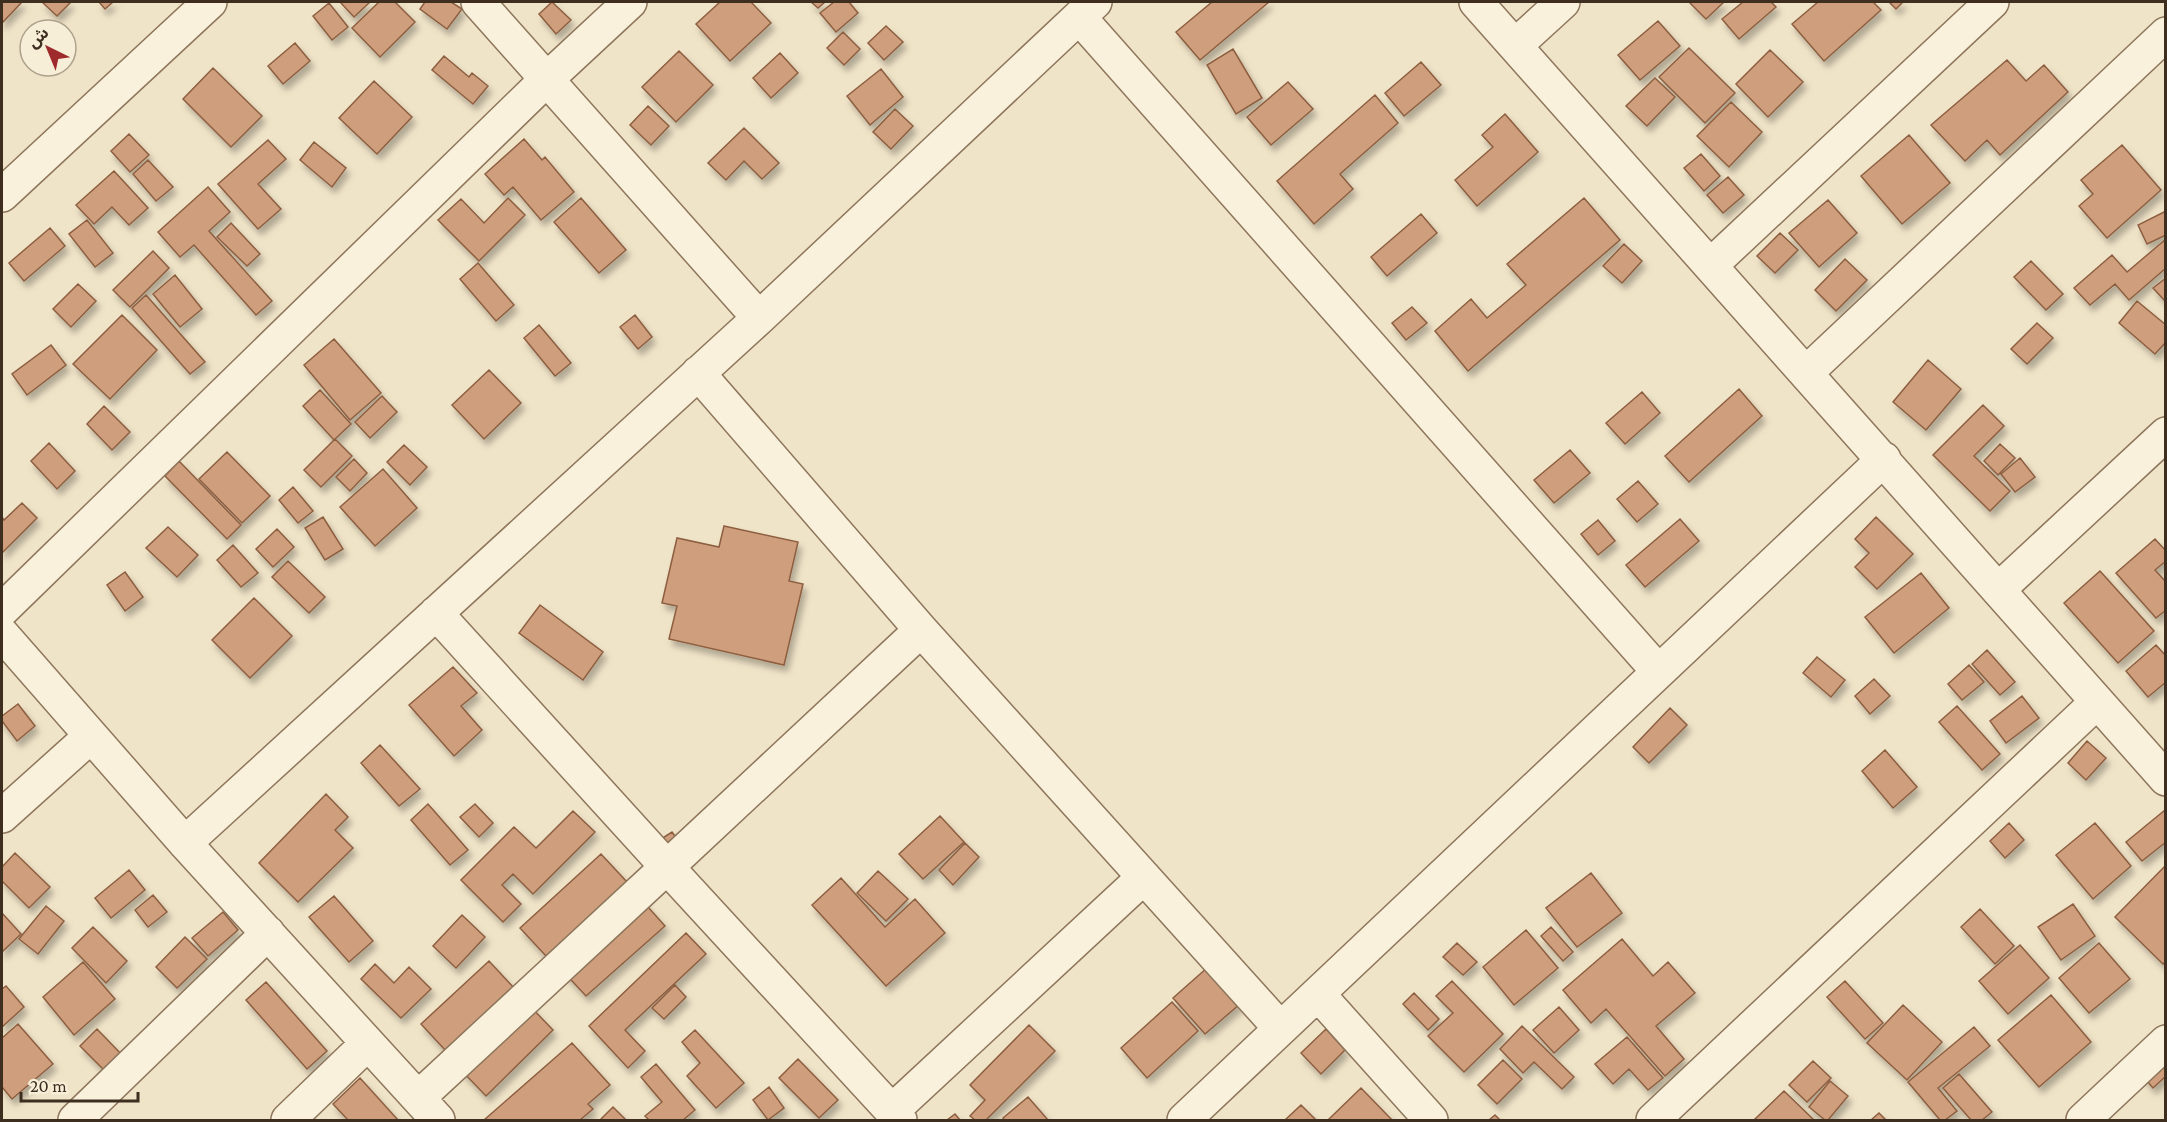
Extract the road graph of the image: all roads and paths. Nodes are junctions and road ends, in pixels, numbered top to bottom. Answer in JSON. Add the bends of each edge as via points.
{"nodes":[{"id":1,"x":210,"y":2,"type":"edge"},
{"id":2,"x":478,"y":2,"type":"edge"},
{"id":3,"x":630,"y":2,"type":"edge"},
{"id":4,"x":1476,"y":2,"type":"edge"},
{"id":5,"x":1563,"y":2,"type":"edge"},
{"id":6,"x":1992,"y":2,"type":"edge"},
{"id":7,"x":1087,"y":9,"type":"edge"},
{"id":8,"x":2166,"y":34,"type":"edge"},
{"id":9,"x":1516,"y":45,"type":"junction"},
{"id":10,"x":546,"y":80,"type":"junction"},
{"id":11,"x":2,"y":195,"type":"edge"},
{"id":12,"x":1711,"y":265,"type":"junction"},
{"id":13,"x":759,"y":318,"type":"junction"},
{"id":14,"x":1808,"y":372,"type":"junction"},
{"id":15,"x":698,"y":374,"type":"junction"},
{"id":16,"x":2166,"y":434,"type":"edge"},
{"id":17,"x":1884,"y":459,"type":"junction"},
{"id":18,"x":1998,"y":590,"type":"junction"},
{"id":19,"x":2,"y":610,"type":"edge"},
{"id":20,"x":436,"y":613,"type":"junction"},
{"id":21,"x":921,"y":630,"type":"junction"},
{"id":22,"x":2,"y":634,"type":"edge"},
{"id":23,"x":1658,"y":671,"type":"junction"},
{"id":24,"x":2097,"y":702,"type":"junction"},
{"id":25,"x":92,"y":736,"type":"junction"},
{"id":26,"x":2166,"y":779,"type":"edge"},
{"id":27,"x":2,"y":816,"type":"edge"},
{"id":28,"x":185,"y":843,"type":"junction"},
{"id":29,"x":667,"y":867,"type":"junction"},
{"id":30,"x":1144,"y":877,"type":"junction"},
{"id":31,"x":268,"y":933,"type":"junction"},
{"id":32,"x":1318,"y":994,"type":"junction"},
{"id":33,"x":1280,"y":1028,"type":"junction"},
{"id":34,"x":2166,"y":1042,"type":"edge"},
{"id":35,"x":367,"y":1044,"type":"junction"},
{"id":36,"x":428,"y":1109,"type":"edge"},
{"id":37,"x":896,"y":1116,"type":"edge"},
{"id":38,"x":75,"y":1120,"type":"edge"},
{"id":39,"x":288,"y":1120,"type":"edge"},
{"id":40,"x":1184,"y":1120,"type":"edge"},
{"id":41,"x":1431,"y":1120,"type":"edge"},
{"id":42,"x":1653,"y":1120,"type":"edge"},
{"id":43,"x":2083,"y":1120,"type":"edge"}],
"edges":[{"from":1,"to":11,"type":"street"},
{"from":2,"to":10,"type":"street"},
{"from":3,"to":10,"type":"street"},
{"from":4,"to":9,"type":"street"},
{"from":5,"to":9,"type":"street"},
{"from":6,"to":12,"type":"street"},
{"from":7,"to":13,"type":"street"},
{"from":7,"to":23,"type":"street"},
{"from":8,"to":14,"type":"street"},
{"from":9,"to":12,"type":"street"},
{"from":10,"to":13,"type":"street"},
{"from":10,"to":19,"type":"street"},
{"from":12,"to":14,"type":"street"},
{"from":13,"to":15,"type":"street"},
{"from":14,"to":17,"type":"street"},
{"from":15,"to":20,"type":"street"},
{"from":15,"to":21,"type":"street"},
{"from":16,"to":18,"type":"street"},
{"from":17,"to":18,"type":"street"},
{"from":17,"to":23,"type":"street"},
{"from":18,"to":24,"type":"street"},
{"from":20,"to":28,"type":"street"},
{"from":20,"to":29,"type":"street"},
{"from":21,"to":29,"type":"street"},
{"from":21,"to":30,"type":"street"},
{"from":22,"to":25,"type":"street"},
{"from":23,"to":32,"type":"street"},
{"from":24,"to":26,"type":"street"},
{"from":24,"to":42,"type":"street"},
{"from":25,"to":27,"type":"street"},
{"from":25,"to":28,"type":"street"},
{"from":28,"to":31,"type":"street"},
{"from":29,"to":36,"type":"street"},
{"from":29,"to":37,"type":"street"},
{"from":30,"to":33,"type":"street"},
{"from":30,"to":37,"type":"street"},
{"from":31,"to":35,"type":"street"},
{"from":31,"to":38,"type":"street"},
{"from":32,"to":33,"type":"street"},
{"from":32,"to":41,"type":"street"},
{"from":33,"to":40,"type":"street"},
{"from":34,"to":43,"type":"street"},
{"from":35,"to":36,"type":"street"},
{"from":35,"to":39,"type":"street"}]}
